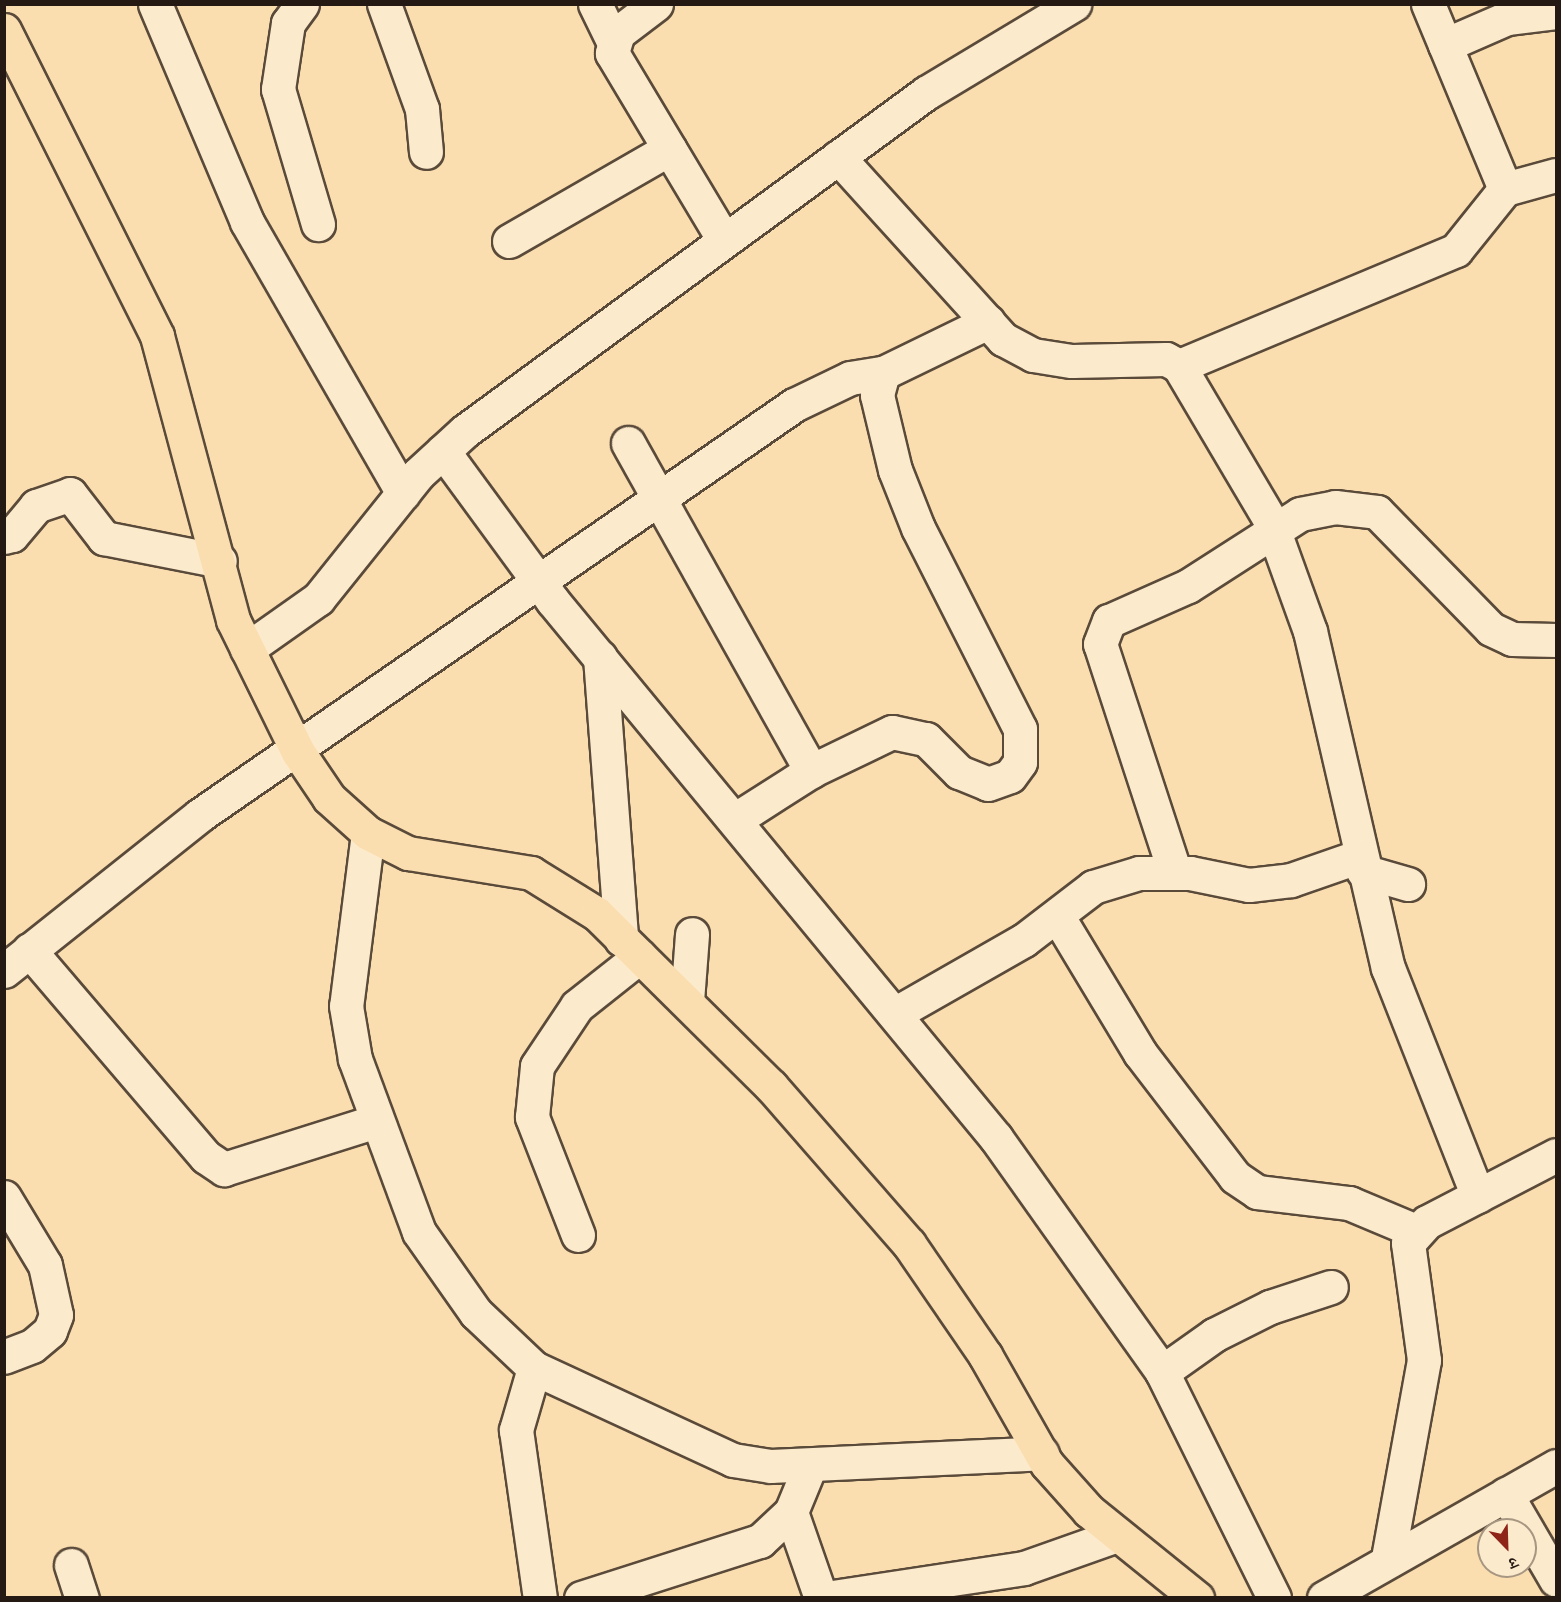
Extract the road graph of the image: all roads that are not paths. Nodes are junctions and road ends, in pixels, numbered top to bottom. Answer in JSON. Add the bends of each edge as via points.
{"nodes":[{"id":1,"x":155,"y":4,"type":"edge"},
{"id":2,"x":302,"y":4,"type":"edge"},
{"id":3,"x":384,"y":4,"type":"edge"},
{"id":4,"x":595,"y":4,"type":"edge"},
{"id":5,"x":656,"y":4,"type":"edge"},
{"id":6,"x":1074,"y":4,"type":"edge"},
{"id":7,"x":1428,"y":4,"type":"edge"},
{"id":8,"x":1557,"y":12,"type":"edge"},
{"id":9,"x":4,"y":30,"type":"edge"},
{"id":10,"x":613,"y":41,"type":"junction"},
{"id":11,"x":1444,"y":45,"type":"junction"},
{"id":12,"x":669,"y":149,"type":"junction"},
{"id":13,"x":426,"y":152,"type":"dead end"},
{"id":14,"x":838,"y":157,"type":"junction"},
{"id":15,"x":1557,"y":175,"type":"edge"},
{"id":16,"x":1505,"y":189,"type":"junction"},
{"id":17,"x":318,"y":224,"type":"dead end"},
{"id":18,"x":724,"y":240,"type":"junction"},
{"id":19,"x":509,"y":241,"type":"dead end"},
{"id":20,"x":988,"y":322,"type":"junction"},
{"id":21,"x":1179,"y":366,"type":"junction"},
{"id":22,"x":883,"y":373,"type":"junction"},
{"id":23,"x":628,"y":442,"type":"dead end"},
{"id":24,"x":443,"y":450,"type":"junction"},
{"id":25,"x":403,"y":494,"type":"junction"},
{"id":26,"x":660,"y":501,"type":"junction"},
{"id":27,"x":1276,"y":533,"type":"junction"},
{"id":28,"x":5,"y":537,"type":"edge"},
{"id":29,"x":220,"y":561,"type":"junction"},
{"id":30,"x":540,"y":584,"type":"junction"},
{"id":31,"x":1557,"y":640,"type":"edge"},
{"id":32,"x":247,"y":649,"type":"junction"},
{"id":33,"x":600,"y":657,"type":"junction"},
{"id":34,"x":298,"y":752,"type":"junction"},
{"id":35,"x":811,"y":771,"type":"junction"},
{"id":36,"x":736,"y":819,"type":"junction"},
{"id":37,"x":368,"y":833,"type":"junction"},
{"id":38,"x":1361,"y":863,"type":"junction"},
{"id":39,"x":1175,"y":873,"type":"junction"},
{"id":40,"x":1408,"y":884,"type":"dead end"},
{"id":41,"x":1058,"y":917,"type":"junction"},
{"id":42,"x":692,"y":934,"type":"dead end"},
{"id":43,"x":631,"y":947,"type":"junction"},
{"id":44,"x":29,"y":951,"type":"junction"},
{"id":45,"x":4,"y":971,"type":"edge"},
{"id":46,"x":687,"y":1000,"type":"junction"},
{"id":47,"x":896,"y":1013,"type":"junction"},
{"id":48,"x":376,"y":1121,"type":"junction"},
{"id":49,"x":1557,"y":1155,"type":"edge"},
{"id":50,"x":1478,"y":1196,"type":"junction"},
{"id":51,"x":4,"y":1197,"type":"edge"},
{"id":52,"x":1416,"y":1231,"type":"junction"},
{"id":53,"x":578,"y":1235,"type":"dead end"},
{"id":54,"x":1331,"y":1287,"type":"dead end"},
{"id":55,"x":4,"y":1357,"type":"edge"},
{"id":56,"x":534,"y":1368,"type":"junction"},
{"id":57,"x":1162,"y":1372,"type":"junction"},
{"id":58,"x":1042,"y":1453,"type":"junction"},
{"id":59,"x":810,"y":1466,"type":"junction"},
{"id":60,"x":1557,"y":1466,"type":"edge"},
{"id":61,"x":1506,"y":1494,"type":"junction"},
{"id":62,"x":791,"y":1512,"type":"junction"},
{"id":63,"x":1117,"y":1535,"type":"junction"},
{"id":64,"x":1388,"y":1558,"type":"junction"},
{"id":65,"x":70,"y":1565,"type":"dead end"},
{"id":66,"x":1557,"y":1580,"type":"edge"},
{"id":67,"x":1182,"y":1594,"type":"edge"},
{"id":68,"x":81,"y":1598,"type":"edge"},
{"id":69,"x":540,"y":1598,"type":"edge"},
{"id":70,"x":581,"y":1598,"type":"edge"},
{"id":71,"x":821,"y":1598,"type":"edge"},
{"id":72,"x":826,"y":1598,"type":"edge"},
{"id":73,"x":1274,"y":1598,"type":"edge"},
{"id":74,"x":1324,"y":1598,"type":"edge"}],
"edges":[{"from":1,"to":25,"type":"street","via":[[247,222]]},
{"from":2,"to":17,"type":"street","via":[[288,23],[278,89]]},
{"from":3,"to":13,"type":"street","via":[[422,109]]},
{"from":4,"to":10,"type":"street"},
{"from":5,"to":10,"type":"street"},
{"from":6,"to":14,"type":"street","via":[[959,70]]},
{"from":7,"to":11,"type":"street"},
{"from":8,"to":11,"type":"street","via":[[1507,18]]},
{"from":9,"to":29,"type":"main road","via":[[157,336]]},
{"from":10,"to":12,"type":"street","via":[[612,53]]},
{"from":11,"to":16,"type":"street"},
{"from":12,"to":18,"type":"street"},
{"from":12,"to":19,"type":"street"},
{"from":14,"to":18,"type":"street"},
{"from":14,"to":20,"type":"street"},
{"from":15,"to":16,"type":"street"},
{"from":16,"to":21,"type":"street","via":[[1456,250]]},
{"from":18,"to":24,"type":"street"},
{"from":20,"to":21,"type":"street","via":[[1003,339],[1032,355],[1072,361],[1166,358]]},
{"from":20,"to":22,"type":"street"},
{"from":21,"to":27,"type":"street"},
{"from":22,"to":26,"type":"street","via":[[850,378],[813,394]]},
{"from":22,"to":35,"type":"street","via":[[877,394],[906,501],[1024,745],[1010,776],[988,784],[959,772],[926,740],[910,733],[892,732],[860,744]]},
{"from":23,"to":26,"type":"street"},
{"from":24,"to":25,"type":"street"},
{"from":24,"to":30,"type":"street"},
{"from":25,"to":32,"type":"street","via":[[318,599]]},
{"from":26,"to":30,"type":"street"},
{"from":26,"to":35,"type":"street"},
{"from":27,"to":31,"type":"street","via":[[1300,514],[1335,507],[1377,512],[1491,629],[1512,639]]},
{"from":27,"to":38,"type":"street","via":[[1310,631]]},
{"from":27,"to":39,"type":"street","via":[[1188,586],[1109,621],[1101,632],[1100,644]]},
{"from":28,"to":29,"type":"street","via":[[12,536],[36,506],[70,494],[104,538]]},
{"from":29,"to":32,"type":"main road","via":[[233,620]]},
{"from":30,"to":33,"type":"street"},
{"from":30,"to":34,"type":"street"},
{"from":32,"to":34,"type":"main road"},
{"from":33,"to":36,"type":"street"},
{"from":33,"to":43,"type":"street"},
{"from":34,"to":37,"type":"main road","via":[[329,798]]},
{"from":34,"to":44,"type":"street","via":[[200,815]]},
{"from":35,"to":36,"type":"street"},
{"from":36,"to":47,"type":"street"},
{"from":37,"to":43,"type":"main road","via":[[408,853],[531,873],[597,914]]},
{"from":37,"to":48,"type":"street","via":[[346,1006],[355,1059]]},
{"from":38,"to":39,"type":"street","via":[[1291,880],[1249,885]]},
{"from":38,"to":40,"type":"street"},
{"from":38,"to":50,"type":"street","via":[[1403,1013]]},
{"from":39,"to":41,"type":"street","via":[[1139,873],[1094,887]]},
{"from":41,"to":47,"type":"street"},
{"from":41,"to":52,"type":"street","via":[[1140,1053],[1235,1177],[1257,1192],[1349,1203]]},
{"from":42,"to":46,"type":"street"},
{"from":43,"to":46,"type":"main road"},
{"from":43,"to":53,"type":"street","via":[[577,1006],[537,1066],[532,1118]]},
{"from":44,"to":45,"type":"street"},
{"from":44,"to":48,"type":"street","via":[[206,1157],[224,1169]]},
{"from":46,"to":58,"type":"main road","via":[[828,1146],[909,1244],[985,1354]]},
{"from":47,"to":57,"type":"street","via":[[996,1138]]},
{"from":48,"to":56,"type":"street","via":[[419,1232],[476,1313]]},
{"from":49,"to":50,"type":"street"},
{"from":50,"to":52,"type":"street"},
{"from":51,"to":55,"type":"street","via":[[45,1265],[56,1315],[51,1331],[32,1346]]},
{"from":52,"to":64,"type":"street","via":[[1407,1258],[1424,1360]]},
{"from":54,"to":57,"type":"street","via":[[1270,1307],[1214,1335]]},
{"from":56,"to":59,"type":"street","via":[[733,1460]]},
{"from":56,"to":69,"type":"street","via":[[516,1430]]},
{"from":57,"to":73,"type":"street"},
{"from":58,"to":59,"type":"street"},
{"from":58,"to":63,"type":"main road","via":[[1089,1511]]},
{"from":59,"to":62,"type":"street"},
{"from":60,"to":61,"type":"street"},
{"from":61,"to":64,"type":"street"},
{"from":61,"to":66,"type":"street"},
{"from":62,"to":70,"type":"street","via":[[760,1541]]},
{"from":62,"to":71,"type":"street"},
{"from":63,"to":67,"type":"main road"},
{"from":63,"to":72,"type":"street","via":[[1014,1570]]},
{"from":64,"to":74,"type":"street"},
{"from":65,"to":68,"type":"street"}]}
